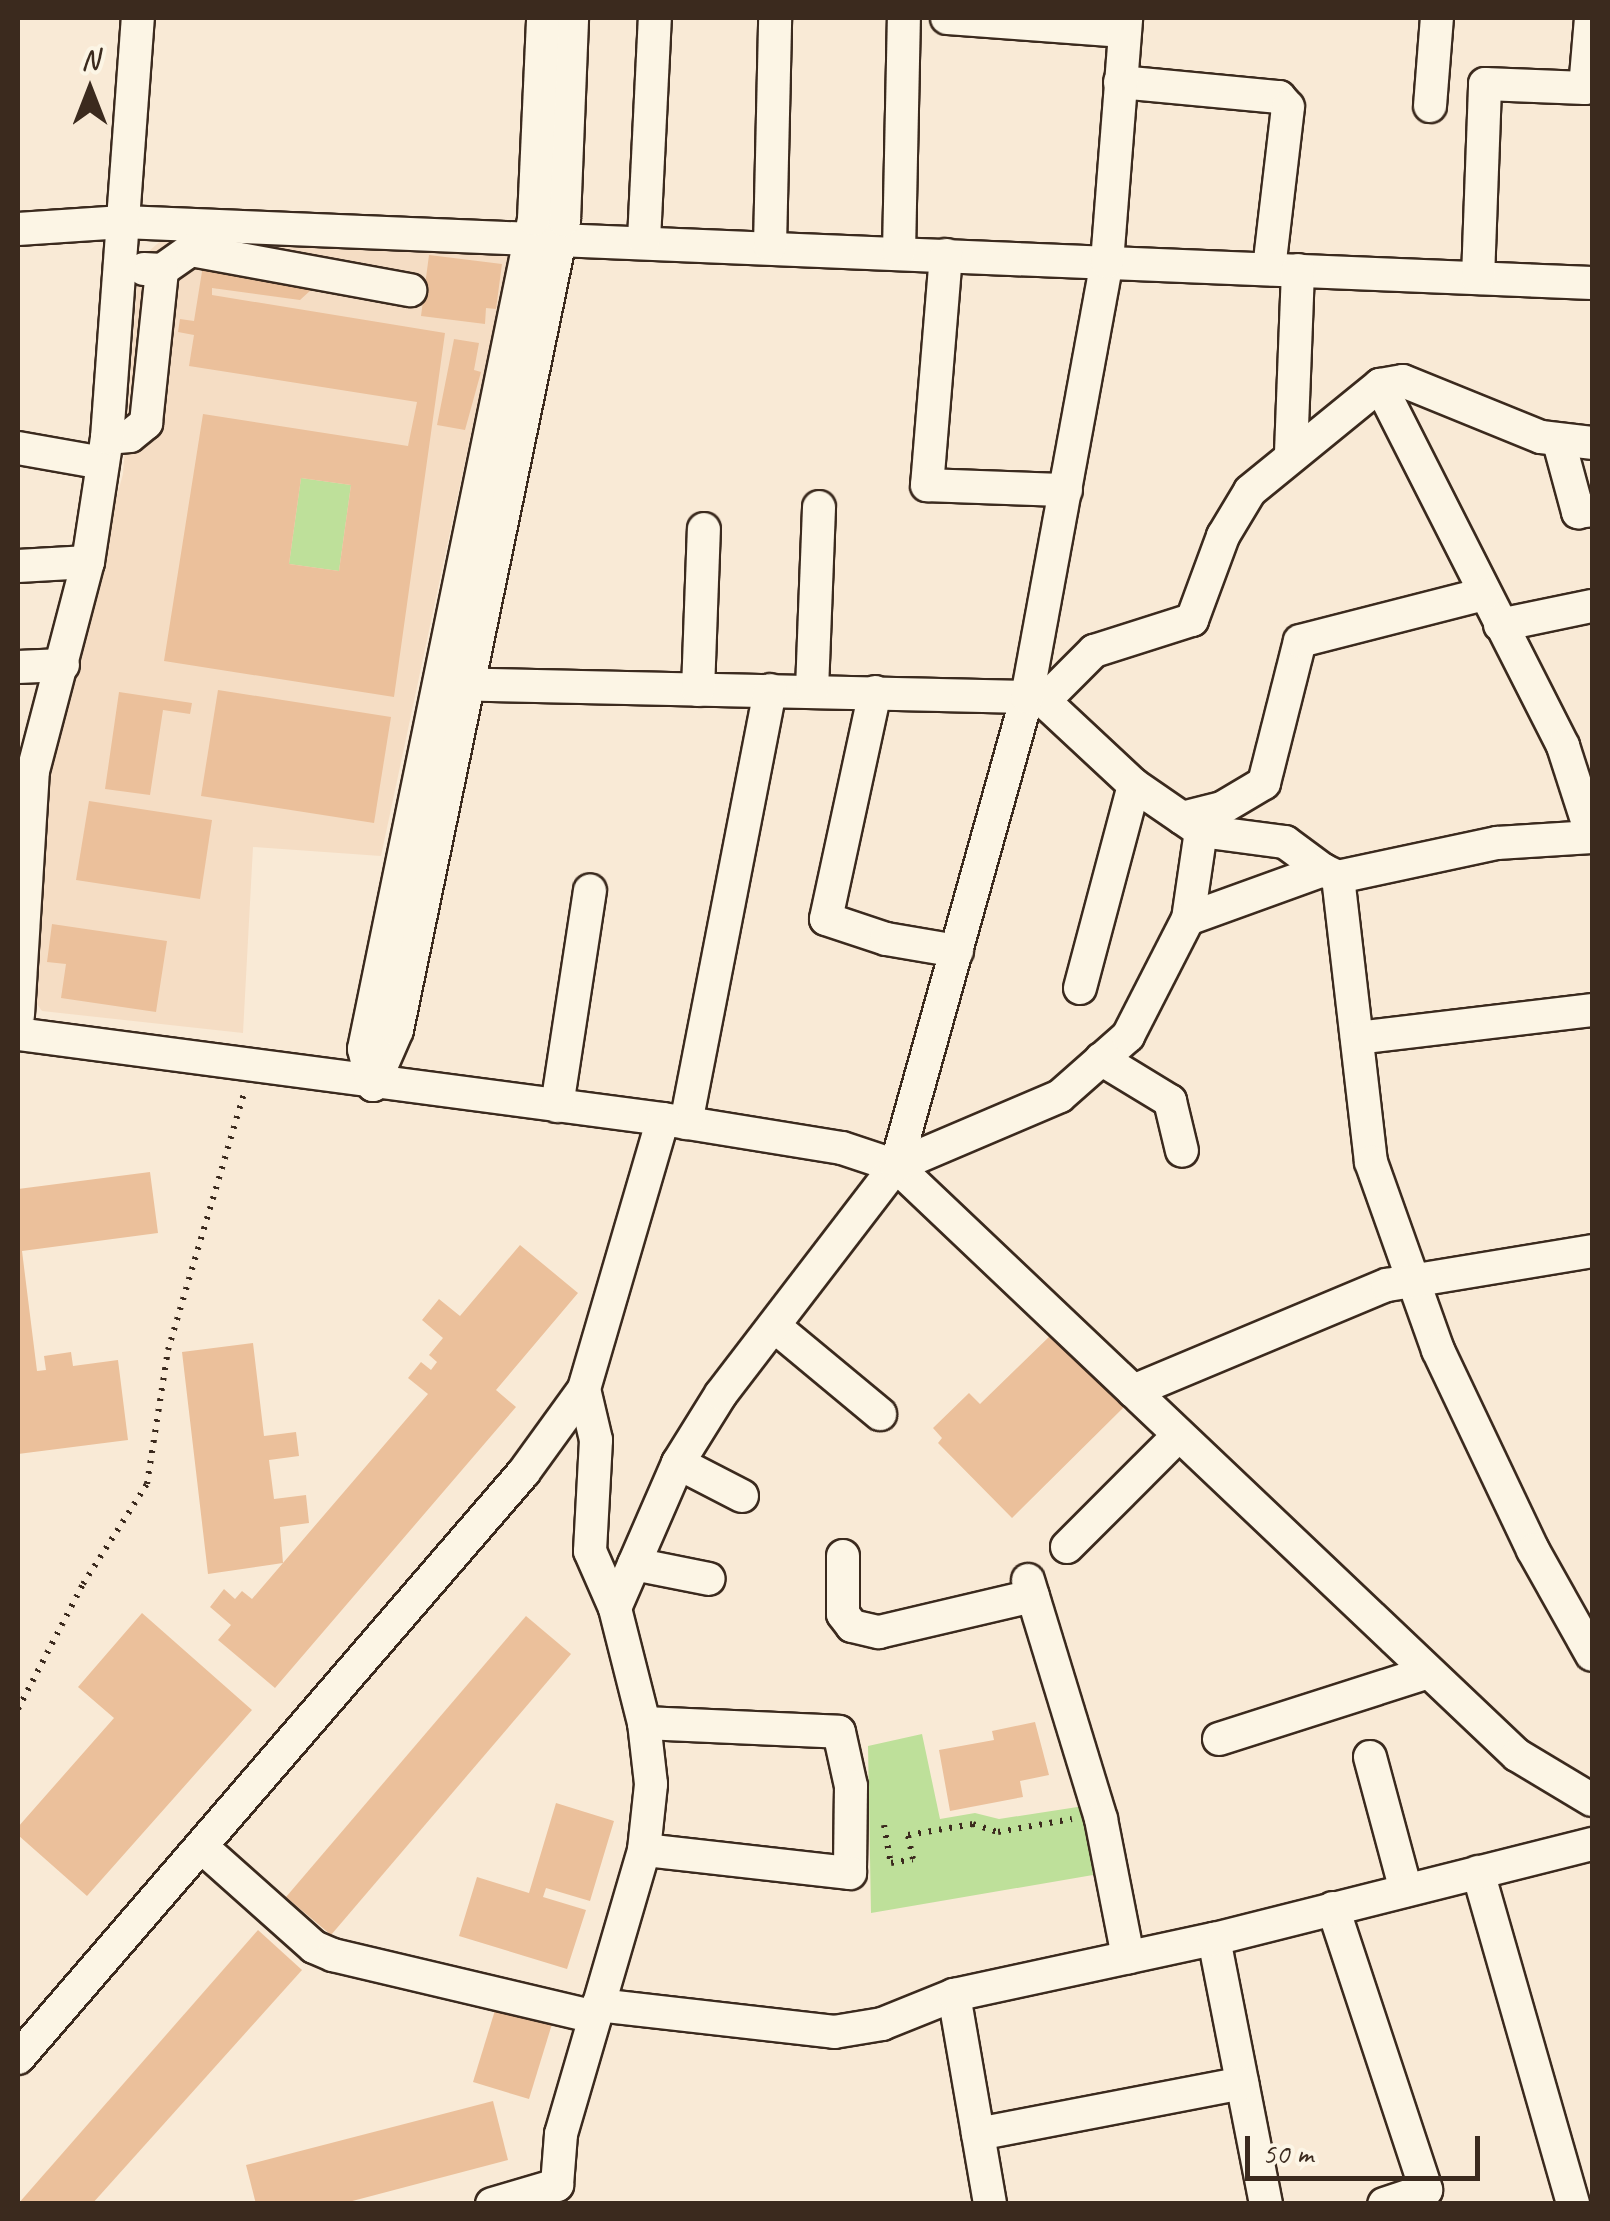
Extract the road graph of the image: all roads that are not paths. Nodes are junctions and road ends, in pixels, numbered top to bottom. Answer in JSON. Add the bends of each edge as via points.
{"nodes":[{"id":1,"x":138,"y":18,"type":"edge"},
{"id":2,"x":543,"y":18,"type":"edge"},
{"id":3,"x":572,"y":18,"type":"edge"},
{"id":4,"x":655,"y":18,"type":"edge"},
{"id":5,"x":775,"y":18,"type":"edge"},
{"id":6,"x":904,"y":18,"type":"edge"},
{"id":7,"x":946,"y":18,"type":"edge"},
{"id":8,"x":1437,"y":18,"type":"edge"},
{"id":9,"x":1591,"y":18,"type":"edge"},
{"id":10,"x":1125,"y":24,"type":"edge"},
{"id":11,"x":1120,"y":82,"type":"junction"},
{"id":12,"x":1430,"y":106,"type":"dead end"},
{"id":13,"x":123,"y":222,"type":"junction"},
{"id":14,"x":18,"y":229,"type":"edge"},
{"id":15,"x":545,"y":238,"type":"junction"},
{"id":16,"x":644,"y":240,"type":"junction"},
{"id":17,"x":770,"y":246,"type":"junction"},
{"id":18,"x":900,"y":252,"type":"junction"},
{"id":19,"x":946,"y":254,"type":"junction"},
{"id":20,"x":1107,"y":262,"type":"junction"},
{"id":21,"x":120,"y":267,"type":"junction"},
{"id":22,"x":162,"y":270,"type":"junction"},
{"id":23,"x":1284,"y":270,"type":"junction"},
{"id":24,"x":1478,"y":278,"type":"junction"},
{"id":25,"x":1592,"y":284,"type":"edge"},
{"id":26,"x":410,"y":290,"type":"dead end"},
{"id":27,"x":1380,"y":385,"type":"junction"},
{"id":28,"x":1559,"y":442,"type":"junction"},
{"id":29,"x":1592,"y":443,"type":"edge"},
{"id":30,"x":18,"y":448,"type":"edge"},
{"id":31,"x":105,"y":450,"type":"junction"},
{"id":32,"x":1291,"y":453,"type":"junction"},
{"id":33,"x":1066,"y":490,"type":"junction"},
{"id":34,"x":819,"y":507,"type":"dead end"},
{"id":35,"x":1592,"y":510,"type":"edge"},
{"id":36,"x":704,"y":529,"type":"dead end"},
{"id":37,"x":88,"y":562,"type":"junction"},
{"id":38,"x":18,"y":566,"type":"edge"},
{"id":39,"x":1484,"y":594,"type":"junction"},
{"id":40,"x":1592,"y":606,"type":"edge"},
{"id":41,"x":1500,"y":625,"type":"junction"},
{"id":42,"x":63,"y":666,"type":"junction"},
{"id":43,"x":18,"y":668,"type":"edge"},
{"id":44,"x":455,"y":684,"type":"junction"},
{"id":45,"x":698,"y":690,"type":"junction"},
{"id":46,"x":770,"y":690,"type":"junction"},
{"id":47,"x":812,"y":690,"type":"junction"},
{"id":48,"x":875,"y":692,"type":"junction"},
{"id":49,"x":1035,"y":699,"type":"junction"},
{"id":50,"x":1134,"y":785,"type":"junction"},
{"id":51,"x":1191,"y":824,"type":"junction"},
{"id":52,"x":1592,"y":836,"type":"edge"},
{"id":53,"x":1330,"y":873,"type":"junction"},
{"id":54,"x":590,"y":891,"type":"dead end"},
{"id":55,"x":22,"y":895,"type":"edge"},
{"id":56,"x":1188,"y":920,"type":"junction"},
{"id":57,"x":957,"y":951,"type":"junction"},
{"id":58,"x":1080,"y":988,"type":"dead end"},
{"id":59,"x":1592,"y":1010,"type":"edge"},
{"id":60,"x":18,"y":1015,"type":"edge"},
{"id":61,"x":18,"y":1034,"type":"edge"},
{"id":62,"x":1357,"y":1038,"type":"junction"},
{"id":63,"x":1101,"y":1059,"type":"junction"},
{"id":64,"x":373,"y":1085,"type":"junction"},
{"id":65,"x":557,"y":1106,"type":"junction"},
{"id":66,"x":674,"y":1121,"type":"junction"},
{"id":67,"x":1182,"y":1151,"type":"dead end"},
{"id":68,"x":896,"y":1166,"type":"junction"},
{"id":69,"x":1592,"y":1251,"type":"edge"},
{"id":70,"x":1410,"y":1280,"type":"junction"},
{"id":71,"x":774,"y":1326,"type":"junction"},
{"id":72,"x":584,"y":1389,"type":"junction"},
{"id":73,"x":1133,"y":1391,"type":"junction"},
{"id":74,"x":880,"y":1414,"type":"dead end"},
{"id":75,"x":1179,"y":1435,"type":"junction"},
{"id":76,"x":678,"y":1463,"type":"junction"},
{"id":77,"x":742,"y":1496,"type":"dead end"},
{"id":78,"x":1067,"y":1547,"type":"dead end"},
{"id":79,"x":843,"y":1556,"type":"dead end"},
{"id":80,"x":634,"y":1564,"type":"junction"},
{"id":81,"x":709,"y":1579,"type":"dead end"},
{"id":82,"x":614,"y":1608,"type":"junction"},
{"id":83,"x":1592,"y":1655,"type":"edge"},
{"id":84,"x":1429,"y":1672,"type":"junction"},
{"id":85,"x":644,"y":1724,"type":"junction"},
{"id":86,"x":1219,"y":1739,"type":"dead end"},
{"id":87,"x":1370,"y":1757,"type":"dead end"},
{"id":88,"x":1592,"y":1800,"type":"edge"},
{"id":89,"x":1592,"y":1844,"type":"edge"},
{"id":90,"x":204,"y":1848,"type":"junction"},
{"id":91,"x":644,"y":1850,"type":"junction"},
{"id":92,"x":1478,"y":1872,"type":"junction"},
{"id":93,"x":1406,"y":1890,"type":"junction"},
{"id":94,"x":1332,"y":1908,"type":"junction"},
{"id":95,"x":1214,"y":1939,"type":"junction"},
{"id":96,"x":1128,"y":1956,"type":"junction"},
{"id":97,"x":954,"y":1995,"type":"junction"},
{"id":98,"x":596,"y":2011,"type":"junction"},
{"id":99,"x":18,"y":2058,"type":"edge"},
{"id":100,"x":1242,"y":2083,"type":"junction"},
{"id":101,"x":978,"y":2134,"type":"junction"},
{"id":102,"x":569,"y":2194,"type":"edge"},
{"id":103,"x":492,"y":2204,"type":"edge"},
{"id":104,"x":990,"y":2204,"type":"edge"},
{"id":105,"x":1266,"y":2204,"type":"edge"},
{"id":106,"x":1384,"y":2204,"type":"edge"},
{"id":107,"x":1573,"y":2204,"type":"edge"}],
"edges":[{"from":1,"to":13,"type":"street"},
{"from":2,"to":15,"type":"street"},
{"from":3,"to":15,"type":"street"},
{"from":4,"to":16,"type":"street"},
{"from":5,"to":17,"type":"street"},
{"from":6,"to":18,"type":"street"},
{"from":7,"to":10,"type":"street"},
{"from":8,"to":12,"type":"street"},
{"from":9,"to":24,"type":"street","via":[[1585,88],[1485,84]]},
{"from":10,"to":11,"type":"street"},
{"from":11,"to":20,"type":"street"},
{"from":11,"to":23,"type":"street","via":[[1280,96],[1288,107]]},
{"from":13,"to":14,"type":"street"},
{"from":13,"to":15,"type":"street"},
{"from":13,"to":21,"type":"street"},
{"from":15,"to":16,"type":"street"},
{"from":15,"to":44,"type":"street"},
{"from":16,"to":17,"type":"street"},
{"from":17,"to":18,"type":"street"},
{"from":18,"to":19,"type":"street"},
{"from":19,"to":20,"type":"street"},
{"from":19,"to":33,"type":"street","via":[[926,484]]},
{"from":20,"to":23,"type":"street"},
{"from":20,"to":33,"type":"street"},
{"from":21,"to":22,"type":"street"},
{"from":21,"to":31,"type":"street"},
{"from":22,"to":26,"type":"street","via":[[191,250]]},
{"from":22,"to":31,"type":"street","via":[[146,423]]},
{"from":23,"to":24,"type":"street"},
{"from":23,"to":32,"type":"street"},
{"from":24,"to":25,"type":"street"},
{"from":27,"to":28,"type":"street","via":[[1403,381]]},
{"from":27,"to":32,"type":"street"},
{"from":27,"to":39,"type":"street"},
{"from":28,"to":29,"type":"street"},
{"from":28,"to":35,"type":"street","via":[[1578,512]]},
{"from":30,"to":31,"type":"street"},
{"from":31,"to":37,"type":"street"},
{"from":32,"to":49,"type":"street","via":[[1250,491],[1223,536],[1192,620],[1094,651]]},
{"from":33,"to":49,"type":"street"},
{"from":34,"to":47,"type":"street"},
{"from":36,"to":45,"type":"street"},
{"from":37,"to":38,"type":"street"},
{"from":37,"to":42,"type":"street"},
{"from":39,"to":41,"type":"street"},
{"from":39,"to":51,"type":"street","via":[[1300,641],[1264,783]]},
{"from":40,"to":41,"type":"street"},
{"from":41,"to":52,"type":"street","via":[[1562,746]]},
{"from":42,"to":43,"type":"street"},
{"from":42,"to":55,"type":"street","via":[[33,771]]},
{"from":44,"to":45,"type":"street"},
{"from":44,"to":64,"type":"street","via":[[364,1049]]},
{"from":45,"to":46,"type":"street"},
{"from":46,"to":47,"type":"street"},
{"from":46,"to":66,"type":"street"},
{"from":47,"to":48,"type":"street"},
{"from":48,"to":49,"type":"street"},
{"from":48,"to":57,"type":"street","via":[[826,920]]},
{"from":49,"to":50,"type":"street"},
{"from":49,"to":57,"type":"street"},
{"from":50,"to":51,"type":"street"},
{"from":50,"to":58,"type":"street"},
{"from":51,"to":53,"type":"street","via":[[1284,842]]},
{"from":51,"to":56,"type":"street"},
{"from":52,"to":53,"type":"street","via":[[1497,843]]},
{"from":53,"to":56,"type":"street"},
{"from":53,"to":62,"type":"street"},
{"from":54,"to":65,"type":"street"},
{"from":55,"to":60,"type":"street"},
{"from":56,"to":63,"type":"street","via":[[1137,1007],[1128,1036]]},
{"from":57,"to":68,"type":"street"},
{"from":59,"to":62,"type":"street"},
{"from":61,"to":64,"type":"street"},
{"from":62,"to":70,"type":"street","via":[[1371,1162]]},
{"from":63,"to":67,"type":"street","via":[[1170,1102]]},
{"from":63,"to":68,"type":"street","via":[[1060,1096]]},
{"from":64,"to":65,"type":"street"},
{"from":65,"to":66,"type":"street"},
{"from":66,"to":68,"type":"street","via":[[842,1148]]},
{"from":66,"to":72,"type":"street"},
{"from":68,"to":71,"type":"street"},
{"from":68,"to":73,"type":"street"},
{"from":69,"to":70,"type":"street"},
{"from":70,"to":73,"type":"street"},
{"from":70,"to":83,"type":"street","via":[[1533,1550]]},
{"from":71,"to":74,"type":"street"},
{"from":71,"to":76,"type":"street"},
{"from":72,"to":82,"type":"street","via":[[596,1440],[590,1551]]},
{"from":72,"to":90,"type":"street","via":[[524,1472]]},
{"from":73,"to":75,"type":"street"},
{"from":75,"to":78,"type":"street"},
{"from":75,"to":84,"type":"street"},
{"from":76,"to":77,"type":"street"},
{"from":76,"to":80,"type":"street"},
{"from":79,"to":96,"type":"street","via":[[843,1614],[852,1626],[878,1632],[942,1602],[1030,1588],[1101,1820]]},
{"from":80,"to":81,"type":"street"},
{"from":80,"to":82,"type":"street"},
{"from":82,"to":85,"type":"street"},
{"from":84,"to":86,"type":"street"},
{"from":84,"to":88,"type":"street","via":[[1517,1755]]},
{"from":85,"to":91,"type":"street","via":[[651,1784]]},
{"from":85,"to":91,"type":"street","via":[[839,1732],[851,1786],[850,1872]]},
{"from":87,"to":93,"type":"street"},
{"from":89,"to":92,"type":"street"},
{"from":90,"to":98,"type":"street","via":[[314,1947],[333,1955]]},
{"from":90,"to":99,"type":"street"},
{"from":91,"to":98,"type":"street"},
{"from":92,"to":93,"type":"street"},
{"from":92,"to":107,"type":"street"},
{"from":93,"to":94,"type":"street"},
{"from":94,"to":95,"type":"street"},
{"from":94,"to":106,"type":"street","via":[[1426,2190]]},
{"from":95,"to":96,"type":"street"},
{"from":95,"to":100,"type":"street"},
{"from":96,"to":97,"type":"street"},
{"from":97,"to":98,"type":"street","via":[[882,2024],[834,2032]]},
{"from":97,"to":101,"type":"street"},
{"from":98,"to":102,"type":"street","via":[[562,2134]]},
{"from":100,"to":101,"type":"street"},
{"from":100,"to":105,"type":"street"},
{"from":101,"to":104,"type":"street"},
{"from":102,"to":103,"type":"street"}]}
